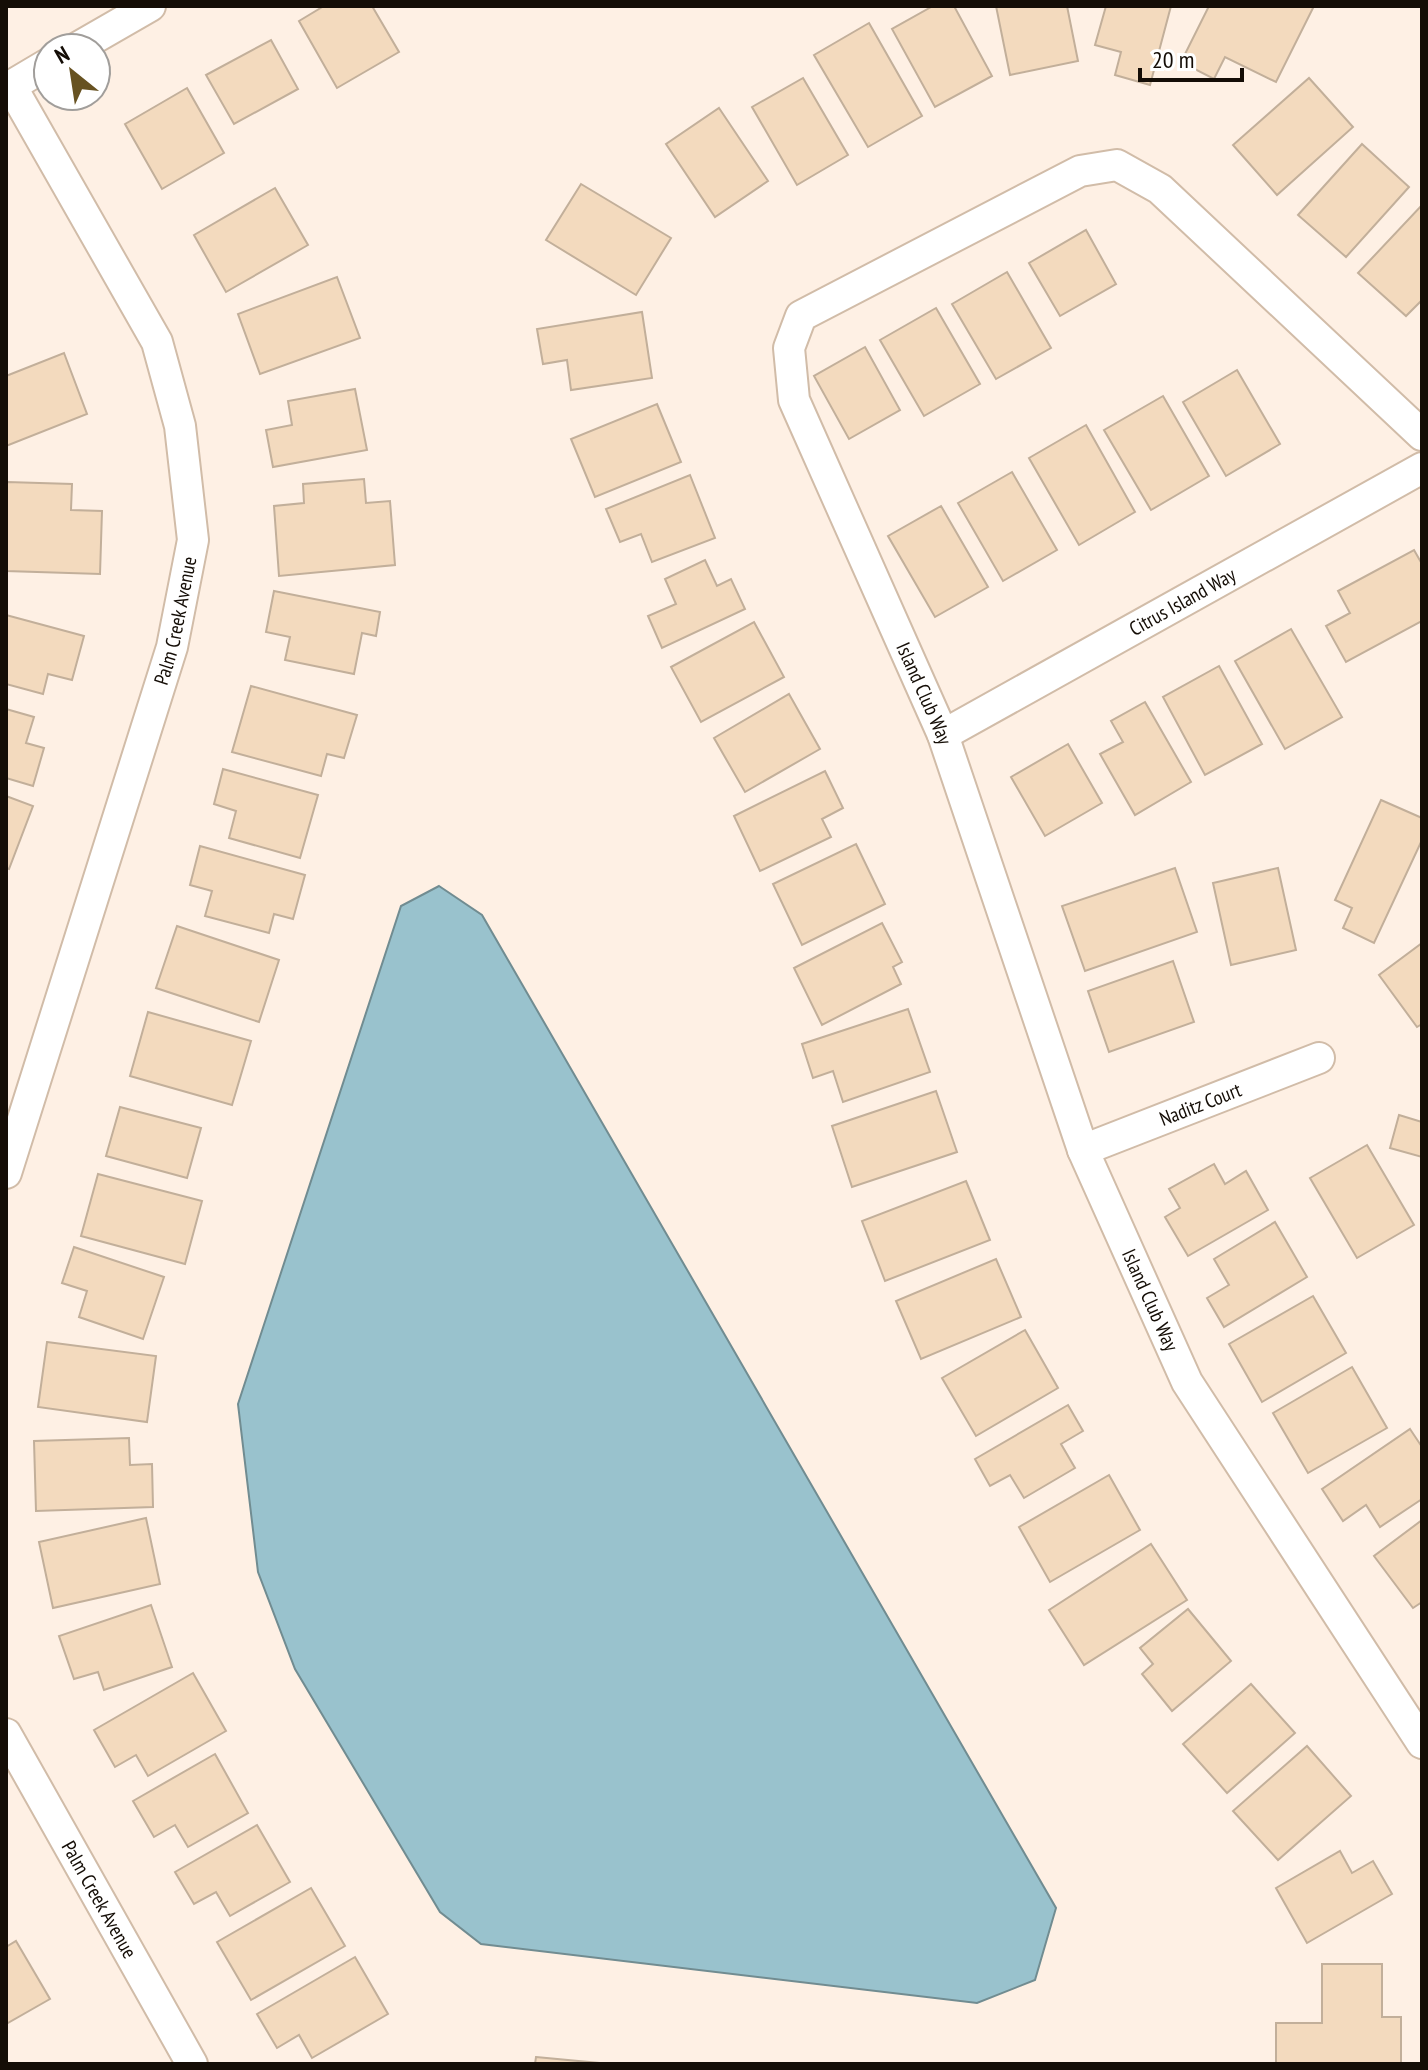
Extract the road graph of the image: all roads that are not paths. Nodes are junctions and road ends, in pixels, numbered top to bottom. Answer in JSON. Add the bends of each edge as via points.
{"nodes":[{"id":1,"x":150,"y":6,"type":"edge"},
{"id":2,"x":105,"y":32,"type":"edge"},
{"id":3,"x":32,"y":73,"type":"edge"},
{"id":4,"x":8,"y":87,"type":"edge"},
{"id":5,"x":1422,"y":435,"type":"edge"},
{"id":6,"x":1422,"y":468,"type":"edge"},
{"id":7,"x":943,"y":735,"type":"junction"},
{"id":8,"x":1319,"y":1058,"type":"dead end"},
{"id":9,"x":1083,"y":1150,"type":"junction"},
{"id":10,"x":6,"y":1173,"type":"edge"},
{"id":11,"x":6,"y":1734,"type":"edge"},
{"id":12,"x":1422,"y":1743,"type":"edge"},
{"id":13,"x":192,"y":2064,"type":"edge"}],
"edges":[{"from":1,"to":2,"type":"street"},
{"from":3,"to":4,"type":"street"},
{"from":4,"to":10,"type":"street","name":"Palm Creek Avenue","via":[[157,342],[180,426],[193,540],[172,647]]},
{"from":5,"to":7,"type":"street","name":"Island Club Way","via":[[1160,189],[1117,165],[1080,171],[801,316],[789,348],[794,400]]},
{"from":6,"to":7,"type":"street","name":"Citrus Island Way"},
{"from":7,"to":9,"type":"street","name":"Island Club Way"},
{"from":8,"to":9,"type":"street","name":"Naditz Court"},
{"from":9,"to":12,"type":"street","name":"Island Club Way","via":[[1187,1382]]},
{"from":11,"to":13,"type":"street","name":"Palm Creek Avenue"}]}
